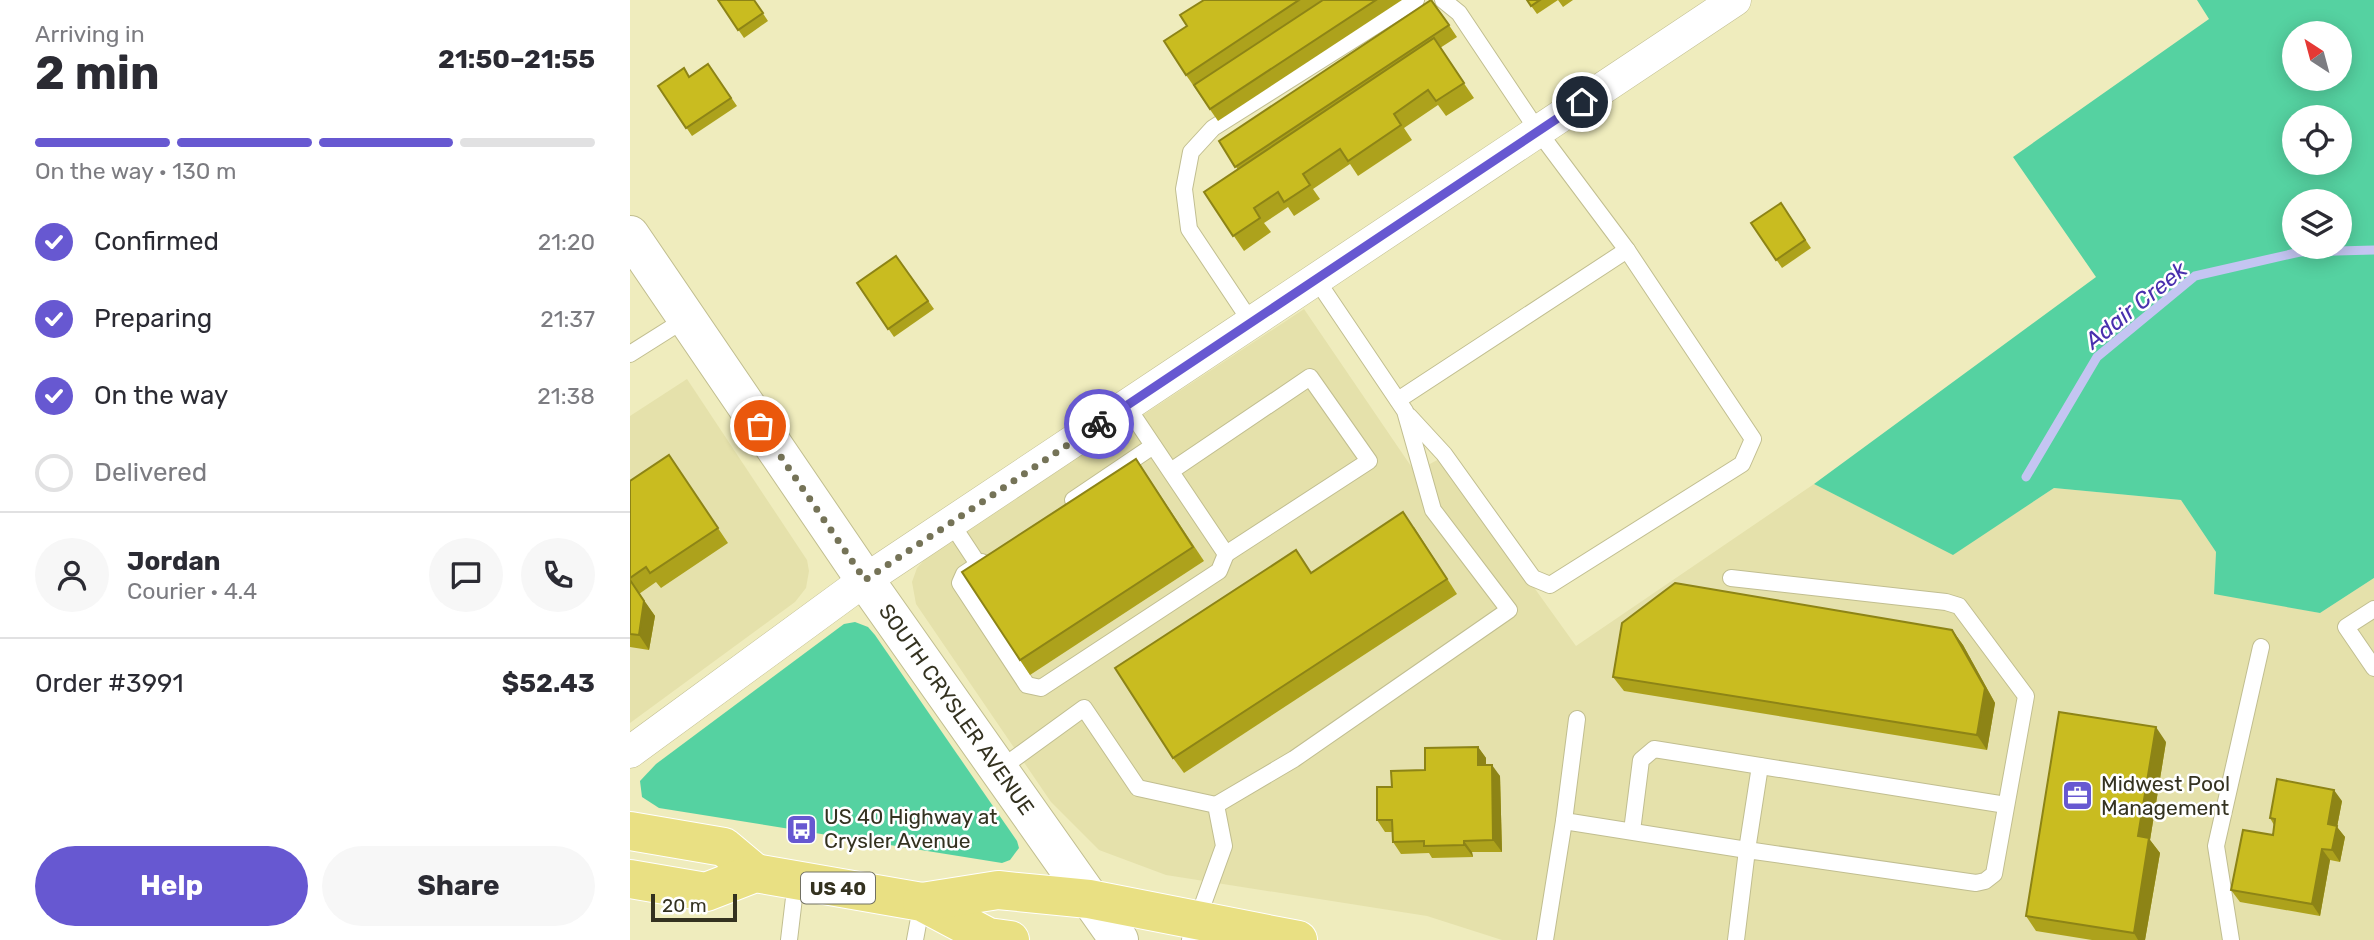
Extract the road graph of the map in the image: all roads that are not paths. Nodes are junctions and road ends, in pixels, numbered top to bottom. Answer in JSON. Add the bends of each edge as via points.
{"nodes":[{"id":1,"x":1416,"y":0,"type":"edge"},
{"id":2,"x":1443,"y":0,"type":"edge"},
{"id":3,"x":1735,"y":0,"type":"edge"},
{"id":4,"x":1538,"y":131,"type":"junction"},
{"id":5,"x":630,"y":235,"type":"edge"},
{"id":6,"x":1628,"y":250,"type":"junction"},
{"id":7,"x":1316,"y":279,"type":"junction"},
{"id":8,"x":687,"y":318,"type":"junction"},
{"id":9,"x":1251,"y":322,"type":"junction"},
{"id":10,"x":630,"y":354,"type":"edge"},
{"id":11,"x":1126,"y":405,"type":"junction"},
{"id":12,"x":1402,"y":406,"type":"junction"},
{"id":13,"x":1153,"y":446,"type":"junction"},
{"id":14,"x":1171,"y":471,"type":"junction"},
{"id":15,"x":1055,"y":512,"type":"edge"},
{"id":16,"x":951,"y":523,"type":"junction"},
{"id":17,"x":1000,"y":549,"type":"edge"},
{"id":18,"x":1226,"y":554,"type":"junction"},
{"id":19,"x":978,"y":564,"type":"junction"},
{"id":20,"x":1731,"y":578,"type":"dead end"},
{"id":21,"x":865,"y":580,"type":"junction"},
{"id":22,"x":2374,"y":609,"type":"edge"},
{"id":23,"x":2261,"y":647,"type":"dead end"},
{"id":24,"x":2374,"y":668,"type":"edge"},
{"id":25,"x":1577,"y":719,"type":"dead end"},
{"id":26,"x":630,"y":752,"type":"edge"},
{"id":27,"x":1760,"y":766,"type":"junction"},
{"id":28,"x":1000,"y":769,"type":"junction"},
{"id":29,"x":1216,"y":805,"type":"junction"},
{"id":30,"x":2006,"y":805,"type":"junction"},
{"id":31,"x":1564,"y":821,"type":"junction"},
{"id":32,"x":630,"y":831,"type":"edge"},
{"id":33,"x":1632,"y":831,"type":"junction"},
{"id":34,"x":1747,"y":850,"type":"junction"},
{"id":35,"x":755,"y":873,"type":"junction"},
{"id":36,"x":630,"y":879,"type":"edge"},
{"id":37,"x":796,"y":881,"type":"junction"},
{"id":38,"x":1089,"y":899,"type":"junction"},
{"id":39,"x":922,"y":902,"type":"junction"},
{"id":40,"x":1192,"y":930,"type":"edge"},
{"id":41,"x":789,"y":940,"type":"edge"},
{"id":42,"x":915,"y":940,"type":"edge"},
{"id":43,"x":1010,"y":940,"type":"edge"},
{"id":44,"x":1119,"y":940,"type":"edge"},
{"id":45,"x":1298,"y":940,"type":"edge"},
{"id":46,"x":1545,"y":940,"type":"edge"},
{"id":47,"x":1736,"y":940,"type":"edge"},
{"id":48,"x":2231,"y":940,"type":"edge"}],
"edges":[{"from":1,"to":9,"type":"lane","via":[[1213,128],[1191,152],[1184,189],[1189,229]]},
{"from":2,"to":4,"type":"lane","via":[[1459,13]]},
{"from":3,"to":4,"type":"street"},
{"from":4,"to":6,"type":"lane"},
{"from":4,"to":7,"type":"street"},
{"from":5,"to":8,"type":"main road","name":"SOUTH CRYSLER AVENUE"},
{"from":6,"to":12,"type":"lane"},
{"from":6,"to":12,"type":"lane","via":[[1753,439],[1742,464],[1550,585],[1533,578],[1444,454]]},
{"from":7,"to":9,"type":"street"},
{"from":7,"to":12,"type":"lane"},
{"from":8,"to":10,"type":"lane"},
{"from":8,"to":21,"type":"main road","name":"SOUTH CRYSLER AVENUE"},
{"from":9,"to":11,"type":"street"},
{"from":11,"to":13,"type":"lane"},
{"from":11,"to":16,"type":"street"},
{"from":12,"to":29,"type":"lane","via":[[1433,510],[1509,610],[1294,759]]},
{"from":13,"to":14,"type":"lane"},
{"from":13,"to":15,"type":"lane"},
{"from":14,"to":18,"type":"lane"},
{"from":14,"to":18,"type":"lane","via":[[1310,377],[1369,461]]},
{"from":16,"to":19,"type":"lane"},
{"from":16,"to":21,"type":"street"},
{"from":17,"to":19,"type":"lane"},
{"from":18,"to":19,"type":"lane","via":[[1219,571],[1041,688],[1027,685],[960,583],[964,573]]},
{"from":20,"to":30,"type":"lane","via":[[1959,606],[2026,696]]},
{"from":21,"to":26,"type":"street"},
{"from":21,"to":28,"type":"main road","name":"SOUTH CRYSLER AVENUE"},
{"from":22,"to":24,"type":"lane","via":[[2346,628]]},
{"from":23,"to":48,"type":"lane","via":[[2217,846]]},
{"from":25,"to":31,"type":"lane"},
{"from":27,"to":30,"type":"lane"},
{"from":27,"to":33,"type":"lane","via":[[1648,751],[1641,760]]},
{"from":27,"to":34,"type":"lane"},
{"from":28,"to":29,"type":"lane","via":[[1084,708],[1138,788]]},
{"from":28,"to":38,"type":"main road","name":"SOUTH CRYSLER AVENUE"},
{"from":29,"to":40,"type":"lane","via":[[1224,846]]},
{"from":30,"to":34,"type":"lane","via":[[1994,874],[1976,883]]},
{"from":31,"to":33,"type":"lane"},
{"from":31,"to":46,"type":"lane"},
{"from":32,"to":35,"type":"main road","number":"US 40","via":[[724,847]]},
{"from":33,"to":34,"type":"lane"},
{"from":34,"to":47,"type":"lane"},
{"from":35,"to":36,"type":"main road","via":[[706,892]]},
{"from":35,"to":37,"type":"main road","number":"US 40"},
{"from":37,"to":39,"type":"main road","number":"US 40"},
{"from":37,"to":41,"type":"lane"},
{"from":38,"to":39,"type":"main road","number":"US 40","via":[[998,890]]},
{"from":38,"to":40,"type":"main road","number":"US 40"},
{"from":38,"to":44,"type":"main road","name":"SOUTH CRYSLER AVENUE"},
{"from":39,"to":42,"type":"lane"},
{"from":39,"to":43,"type":"main road","number":"US 40","via":[[988,937]]},
{"from":40,"to":45,"type":"main road","number":"US 40"}]}
